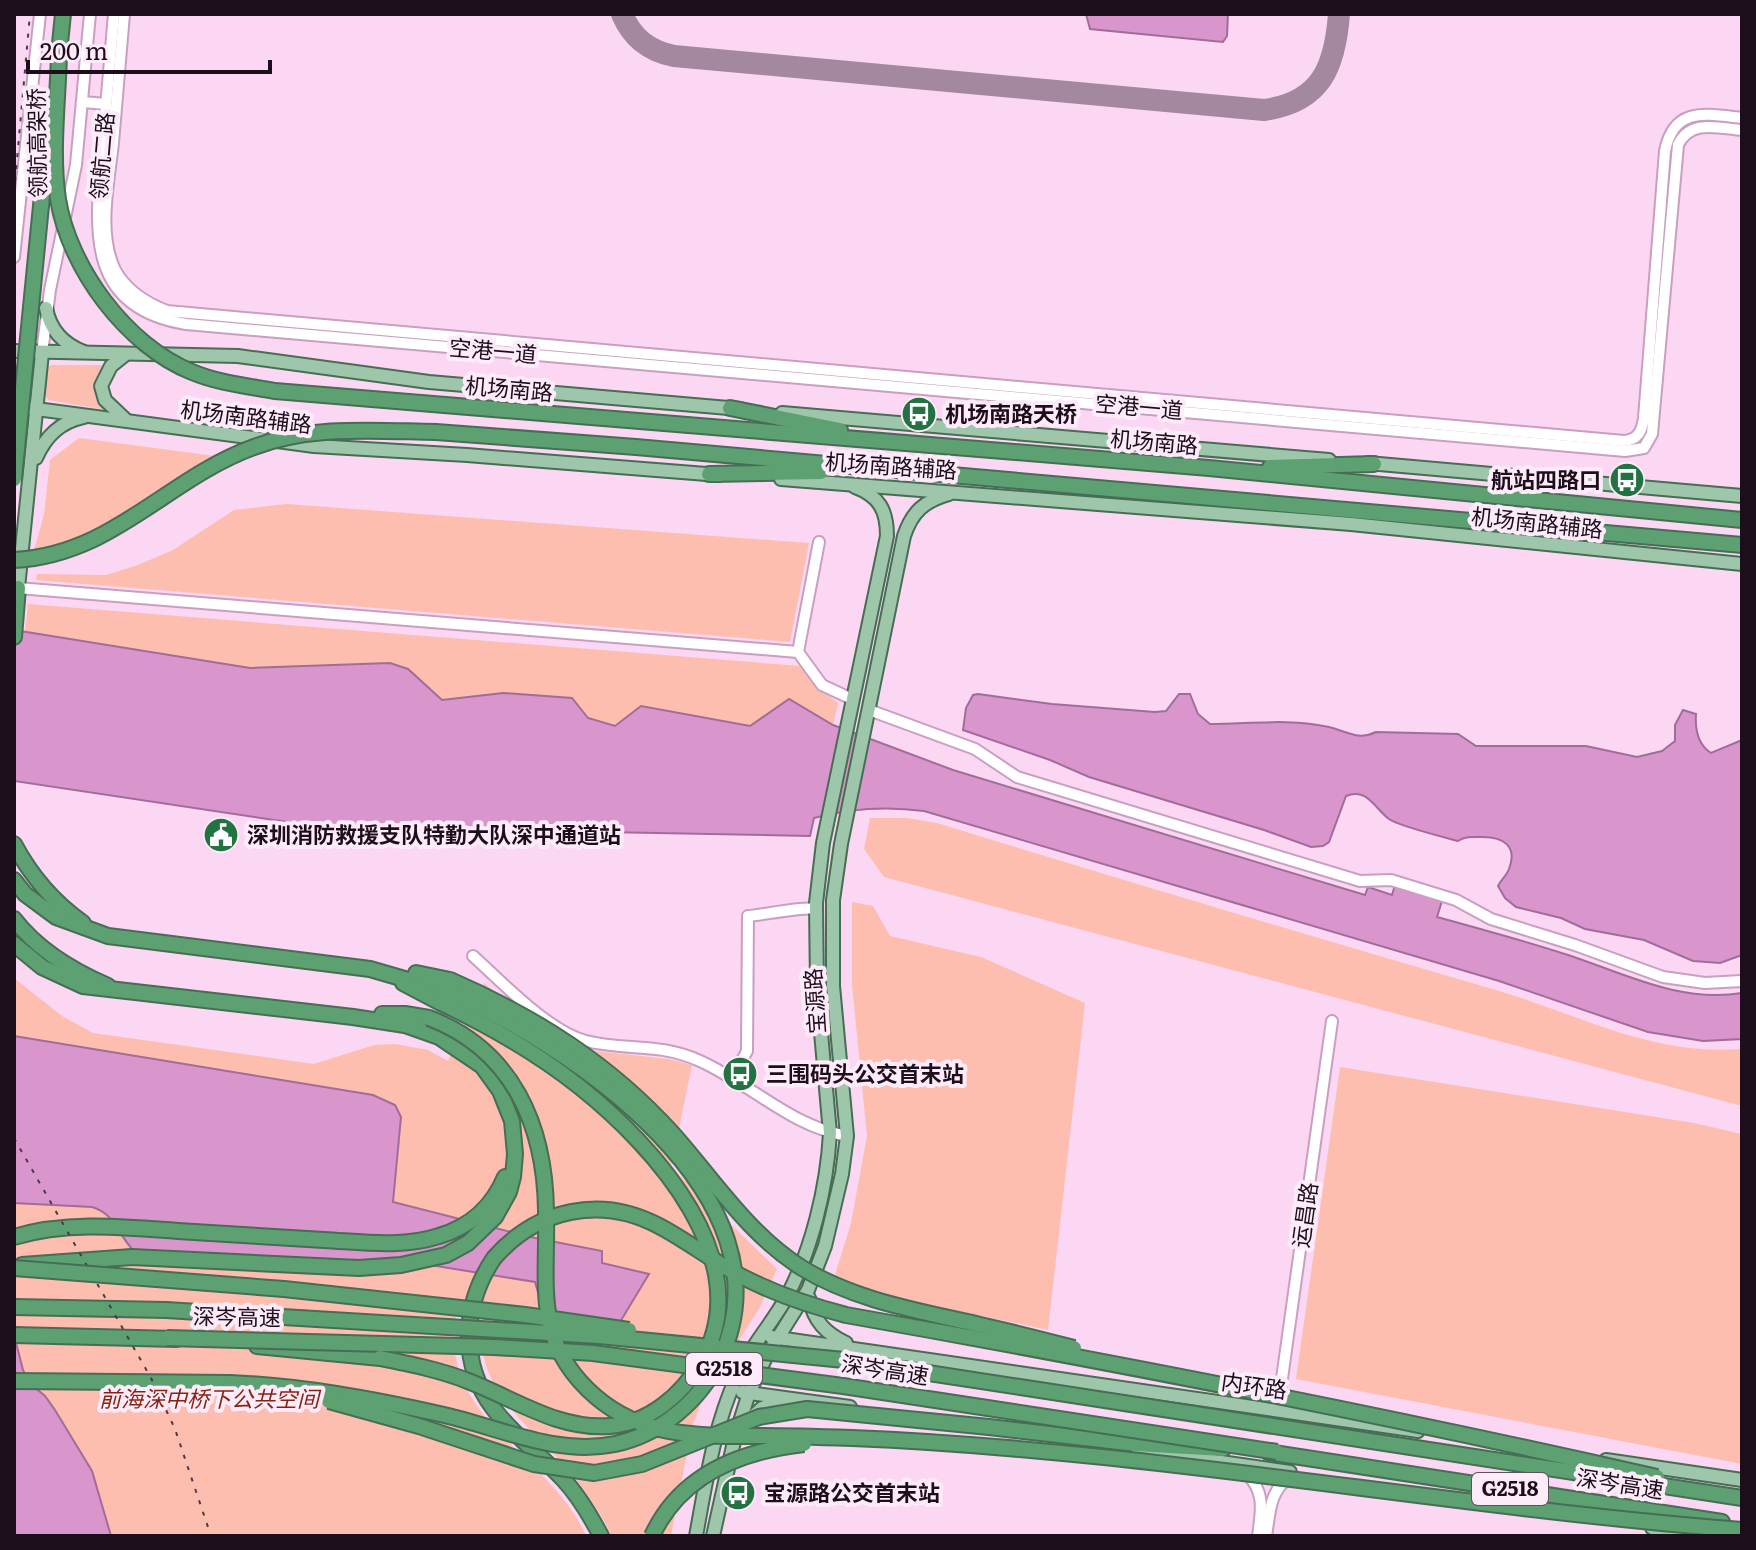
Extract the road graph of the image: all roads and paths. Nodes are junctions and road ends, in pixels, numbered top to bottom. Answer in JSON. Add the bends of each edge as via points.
{"nodes":[{"id":1,"x":40,"y":14,"type":"edge"},
{"id":2,"x":63,"y":14,"type":"edge"},
{"id":3,"x":90,"y":14,"type":"edge"},
{"id":4,"x":114,"y":14,"type":"edge"},
{"id":5,"x":124,"y":14,"type":"edge"},
{"id":6,"x":59,"y":53,"type":"junction"},
{"id":7,"x":83,"y":102,"type":"junction"},
{"id":8,"x":106,"y":104,"type":"junction"},
{"id":9,"x":1742,"y":118,"type":"edge"},
{"id":10,"x":1742,"y":130,"type":"edge"},
{"id":11,"x":14,"y":257,"type":"edge"},
{"id":12,"x":121,"y":287,"type":"junction"},
{"id":13,"x":46,"y":308,"type":"junction"},
{"id":14,"x":14,"y":351,"type":"edge"},
{"id":15,"x":42,"y":353,"type":"junction"},
{"id":16,"x":126,"y":354,"type":"junction"},
{"id":17,"x":90,"y":355,"type":"junction"},
{"id":18,"x":275,"y":391,"type":"joint"},
{"id":19,"x":14,"y":406,"type":"edge"},
{"id":20,"x":730,"y":408,"type":"junction"},
{"id":21,"x":37,"y":409,"type":"junction"},
{"id":22,"x":92,"y":416,"type":"junction"},
{"id":23,"x":128,"y":421,"type":"junction"},
{"id":24,"x":903,"y":443,"type":"junction"},
{"id":25,"x":1374,"y":464,"type":"junction"},
{"id":26,"x":1209,"y":468,"type":"junction"},
{"id":27,"x":902,"y":471,"type":"junction"},
{"id":28,"x":709,"y":474,"type":"junction"},
{"id":29,"x":31,"y":476,"type":"junction"},
{"id":30,"x":14,"y":479,"type":"edge"},
{"id":31,"x":832,"y":482,"type":"junction"},
{"id":32,"x":1694,"y":491,"type":"junction"},
{"id":33,"x":976,"y":492,"type":"junction"},
{"id":34,"x":1742,"y":496,"type":"edge"},
{"id":35,"x":1742,"y":505,"type":"edge"},
{"id":36,"x":1629,"y":510,"type":"junction"},
{"id":37,"x":1742,"y":513,"type":"edge"},
{"id":38,"x":1742,"y":520,"type":"edge"},
{"id":39,"x":1627,"y":534,"type":"junction"},
{"id":40,"x":887,"y":536,"type":"junction"},
{"id":41,"x":904,"y":536,"type":"junction"},
{"id":42,"x":819,"y":542,"type":"dead end"},
{"id":43,"x":1742,"y":545,"type":"edge"},
{"id":44,"x":1742,"y":552,"type":"edge"},
{"id":45,"x":14,"y":560,"type":"edge"},
{"id":46,"x":1742,"y":562,"type":"edge"},
{"id":47,"x":18,"y":588,"type":"junction"},
{"id":48,"x":15,"y":619,"type":"edge"},
{"id":49,"x":14,"y":637,"type":"edge"},
{"id":50,"x":798,"y":652,"type":"junction"},
{"id":51,"x":852,"y":699,"type":"junction"},
{"id":52,"x":867,"y":716,"type":"junction"},
{"id":53,"x":14,"y":844,"type":"edge"},
{"id":54,"x":14,"y":880,"type":"edge"},
{"id":55,"x":816,"y":909,"type":"junction"},
{"id":56,"x":14,"y":919,"type":"edge"},
{"id":57,"x":108,"y":936,"type":"junction"},
{"id":58,"x":14,"y":944,"type":"edge"},
{"id":59,"x":473,"y":956,"type":"dead end"},
{"id":60,"x":370,"y":969,"type":"junction"},
{"id":61,"x":1742,"y":981,"type":"edge"},
{"id":62,"x":127,"y":991,"type":"junction"},
{"id":63,"x":446,"y":991,"type":"junction"},
{"id":64,"x":1332,"y":1021,"type":"dead end"},
{"id":65,"x":428,"y":1025,"type":"junction"},
{"id":66,"x":732,"y":1079,"type":"junction"},
{"id":67,"x":830,"y":1133,"type":"junction"},
{"id":68,"x":847,"y":1136,"type":"junction"},
{"id":69,"x":514,"y":1142,"type":"junction"},
{"id":70,"x":14,"y":1237,"type":"edge"},
{"id":71,"x":14,"y":1267,"type":"edge"},
{"id":72,"x":808,"y":1290,"type":"junction"},
{"id":73,"x":14,"y":1307,"type":"edge"},
{"id":74,"x":14,"y":1335,"type":"edge"},
{"id":75,"x":760,"y":1336,"type":"junction"},
{"id":76,"x":167,"y":1338,"type":"junction"},
{"id":77,"x":778,"y":1338,"type":"junction"},
{"id":78,"x":700,"y":1344,"type":"junction"},
{"id":79,"x":860,"y":1349,"type":"junction"},
{"id":80,"x":1191,"y":1377,"type":"junction"},
{"id":81,"x":14,"y":1381,"type":"edge"},
{"id":82,"x":230,"y":1383,"type":"junction"},
{"id":83,"x":731,"y":1389,"type":"junction"},
{"id":84,"x":749,"y":1393,"type":"junction"},
{"id":85,"x":792,"y":1398,"type":"junction"},
{"id":86,"x":1277,"y":1410,"type":"junction"},
{"id":87,"x":735,"y":1437,"type":"junction"},
{"id":88,"x":854,"y":1438,"type":"junction"},
{"id":89,"x":1277,"y":1452,"type":"junction"},
{"id":90,"x":1233,"y":1464,"type":"junction"},
{"id":91,"x":1300,"y":1474,"type":"junction"},
{"id":92,"x":1742,"y":1480,"type":"edge"},
{"id":93,"x":1742,"y":1497,"type":"edge"},
{"id":94,"x":1742,"y":1528,"type":"edge"},
{"id":95,"x":601,"y":1536,"type":"edge"},
{"id":96,"x":652,"y":1536,"type":"edge"},
{"id":97,"x":696,"y":1536,"type":"edge"},
{"id":98,"x":713,"y":1536,"type":"edge"},
{"id":99,"x":1258,"y":1536,"type":"edge"},
{"id":100,"x":1266,"y":1536,"type":"edge"},
{"id":101,"x":1705,"y":1536,"type":"edge"}],
"edges":[{"from":1,"to":11,"type":"street"},
{"from":2,"to":6,"type":"highway","name":"领航高架桥"},
{"from":3,"to":7,"type":"street"},
{"from":4,"to":8,"type":"street","name":"领航二路"},
{"from":5,"to":12,"type":"street","name":"领航二路","via":[[106,232]]},
{"from":6,"to":18,"type":"highway","name":"领航高架桥","bridge":true,"via":[[58,199],[89,277],[141,340],[177,365]]},
{"from":6,"to":30,"type":"highway","bridge":true},
{"from":7,"to":8,"type":"street"},
{"from":7,"to":13,"type":"street","via":[[72,187]]},
{"from":8,"to":12,"type":"street","name":"领航二路","via":[[97,231],[103,264]]},
{"from":9,"to":12,"type":"street","name":"空港一道","via":[[1690,117],[1672,130],[1666,143],[1644,418],[1639,435],[1630,440],[186,314],[167,311]]},
{"from":10,"to":12,"type":"street","name":"空港一道","via":[[1696,127],[1678,145],[1652,434],[1648,445],[1634,451],[186,324],[146,314]]},
{"from":13,"to":15,"type":"street"},
{"from":13,"to":17,"type":"main road","via":[[63,341]]},
{"from":14,"to":15,"type":"main road"},
{"from":15,"to":17,"type":"main road","name":"机场南路辅路"},
{"from":15,"to":21,"type":"main road"},
{"from":16,"to":17,"type":"main road","name":"机场南路辅路"},
{"from":16,"to":20,"type":"main road","name":"机场南路辅路","via":[[238,356],[429,382]]},
{"from":16,"to":23,"type":"main road","via":[[111,366],[101,386],[105,400]]},
{"from":18,"to":24,"type":"highway","name":"机场南路"},
{"from":19,"to":21,"type":"main road"},
{"from":20,"to":24,"type":"highway"},
{"from":20,"to":25,"type":"main road","name":"机场南路辅路"},
{"from":21,"to":22,"type":"main road","name":"机场南路辅路"},
{"from":21,"to":29,"type":"main road"},
{"from":22,"to":23,"type":"main road","name":"机场南路辅路"},
{"from":22,"to":29,"type":"main road","via":[[51,434]]},
{"from":23,"to":28,"type":"main road","name":"机场南路辅路","via":[[314,446]]},
{"from":24,"to":26,"type":"highway","name":"机场南路"},
{"from":25,"to":26,"type":"highway"},
{"from":25,"to":32,"type":"main road","name":"机场南路辅路"},
{"from":26,"to":36,"type":"highway","name":"机场南路"},
{"from":27,"to":28,"type":"highway"},
{"from":27,"to":39,"type":"highway"},
{"from":27,"to":45,"type":"highway","bridge":true,"via":[[436,432],[314,432],[266,443],[203,471],[84,545],[43,558]]},
{"from":28,"to":31,"type":"main road","name":"机场南路辅路"},
{"from":29,"to":47,"type":"main road"},
{"from":31,"to":33,"type":"main road","name":"机场南路辅路"},
{"from":31,"to":40,"type":"main road","name":"宝源路","via":[[877,500],[885,511]]},
{"from":32,"to":34,"type":"main road","name":"机场南路辅路"},
{"from":32,"to":35,"type":"main road"},
{"from":33,"to":41,"type":"main road","name":"宝源路","via":[[929,501],[913,516]]},
{"from":33,"to":46,"type":"main road","name":"机场南路辅路"},
{"from":36,"to":37,"type":"highway"},
{"from":36,"to":38,"type":"highway","name":"机场南路"},
{"from":39,"to":43,"type":"highway"},
{"from":39,"to":44,"type":"highway"},
{"from":40,"to":41,"type":"main road","via":[[896,523],[903,526]]},
{"from":40,"to":51,"type":"main road","name":"宝源路"},
{"from":41,"to":52,"type":"main road","name":"宝源路"},
{"from":42,"to":50,"type":"street"},
{"from":47,"to":48,"type":"highway"},
{"from":47,"to":50,"type":"street"},
{"from":48,"to":49,"type":"highway"},
{"from":50,"to":51,"type":"street","via":[[822,685]]},
{"from":51,"to":55,"type":"main road","name":"宝源路","via":[[823,843]]},
{"from":52,"to":61,"type":"street","via":[[975,749],[1017,777],[1360,881],[1391,880],[1456,900],[1491,919],[1663,977]]},
{"from":52,"to":68,"type":"main road","name":"宝源路","via":[[833,900],[832,957]]},
{"from":53,"to":57,"type":"highway","via":[[52,898]]},
{"from":54,"to":57,"type":"highway","via":[[56,917]]},
{"from":55,"to":66,"type":"street","via":[[748,916],[747,1051]]},
{"from":55,"to":67,"type":"main road","name":"宝源路"},
{"from":56,"to":62,"type":"highway","via":[[57,957],[98,982]]},
{"from":57,"to":60,"type":"highway"},
{"from":58,"to":62,"type":"highway","via":[[68,981]]},
{"from":59,"to":66,"type":"street","via":[[522,1000],[581,1040],[675,1051]]},
{"from":60,"to":63,"type":"highway"},
{"from":60,"to":63,"type":"highway","via":[[423,973]]},
{"from":62,"to":65,"type":"highway","via":[[353,1017],[405,1014]]},
{"from":63,"to":76,"type":"highway","bridge":true,"via":[[580,1087],[633,1135],[689,1207],[709,1250],[718,1307],[712,1339],[689,1380],[646,1416],[591,1426],[549,1417],[466,1380],[409,1363]]},
{"from":63,"to":80,"type":"highway","bridge":true,"via":[[532,1019],[605,1070],[672,1133],[749,1224],[812,1273],[884,1302]]},
{"from":63,"to":82,"type":"highway","bridge":true,"via":[[540,1039],[604,1084],[665,1143],[702,1191],[724,1233],[735,1278],[732,1324],[718,1363],[694,1397],[661,1425],[627,1440],[591,1447],[532,1440],[449,1416],[331,1392]]},
{"from":64,"to":86,"type":"street","name":"运昌路"},
{"from":65,"to":69,"type":"highway","via":[[492,1079],[507,1104]]},
{"from":65,"to":88,"type":"highway","bridge":true,"via":[[458,1031],[482,1048],[512,1082],[526,1109],[544,1176],[547,1317],[555,1345],[593,1394],[625,1417],[662,1431]]},
{"from":66,"to":67,"type":"street","via":[[801,1122]]},
{"from":67,"to":68,"type":"street"},
{"from":67,"to":75,"type":"main road","name":"宝源路","via":[[806,1250],[786,1298]]},
{"from":68,"to":72,"type":"main road","name":"宝源路","via":[[833,1218]]},
{"from":69,"to":70,"type":"highway","via":[[504,1180],[486,1209],[452,1232],[428,1239],[366,1243],[116,1227]]},
{"from":69,"to":71,"type":"highway","bridge":true,"via":[[513,1177],[495,1217],[458,1249],[430,1260],[359,1268],[132,1257]]},
{"from":71,"to":78,"type":"highway","bridge":true,"via":[[480,1310],[593,1323]]},
{"from":72,"to":77,"type":"main road","name":"宝源路"},
{"from":72,"to":79,"type":"main road","via":[[819,1325]]},
{"from":73,"to":78,"type":"highway","name":"深岑高速","number":"G2518","bridge":true,"via":[[166,1310]]},
{"from":74,"to":76,"type":"highway","name":"深岑高速","number":"G2518"},
{"from":75,"to":77,"type":"main road","name":"内环路"},
{"from":75,"to":83,"type":"main road","name":"宝源路"},
{"from":76,"to":89,"type":"highway","name":"深岑高速","number":"G2518","bridge":true,"via":[[593,1353]]},
{"from":77,"to":79,"type":"main road","name":"内环路"},
{"from":77,"to":84,"type":"main road","name":"宝源路"},
{"from":78,"to":93,"type":"highway","name":"深岑高速","number":"G2518","bridge":true,"via":[[844,1360]]},
{"from":79,"to":86,"type":"main road","name":"内环路"},
{"from":80,"to":93,"type":"highway","bridge":true},
{"from":80,"to":95,"type":"highway","bridge":true,"via":[[820,1308],[740,1275],[639,1216],[592,1208],[551,1216],[506,1244],[477,1286],[469,1324],[471,1363],[493,1408],[565,1481]]},
{"from":81,"to":82,"type":"highway"},
{"from":82,"to":89,"type":"highway","bridge":true,"via":[[372,1411],[534,1464],[594,1473],[654,1460],[759,1417],[807,1409],[1136,1444]]},
{"from":83,"to":84,"type":"main road"},
{"from":83,"to":97,"type":"main road","name":"宝源路"},
{"from":84,"to":85,"type":"main road"},
{"from":84,"to":87,"type":"main road","name":"宝源路"},
{"from":85,"to":87,"type":"main road","via":[[762,1408]]},
{"from":85,"to":90,"type":"main road"},
{"from":86,"to":92,"type":"main road","name":"内环路"},
{"from":87,"to":98,"type":"main road","name":"宝源路"},
{"from":88,"to":94,"type":"highway","bridge":true,"via":[[1045,1451],[1621,1521]]},
{"from":88,"to":96,"type":"highway","bridge":true,"via":[[733,1459],[684,1491]]},
{"from":89,"to":94,"type":"highway","name":"深岑高速","number":"G2518","bridge":true},
{"from":90,"to":91,"type":"main road"},
{"from":90,"to":99,"type":"street","via":[[1260,1492]]},
{"from":91,"to":100,"type":"street","via":[[1288,1478],[1274,1494]]},
{"from":91,"to":101,"type":"main road"}]}
